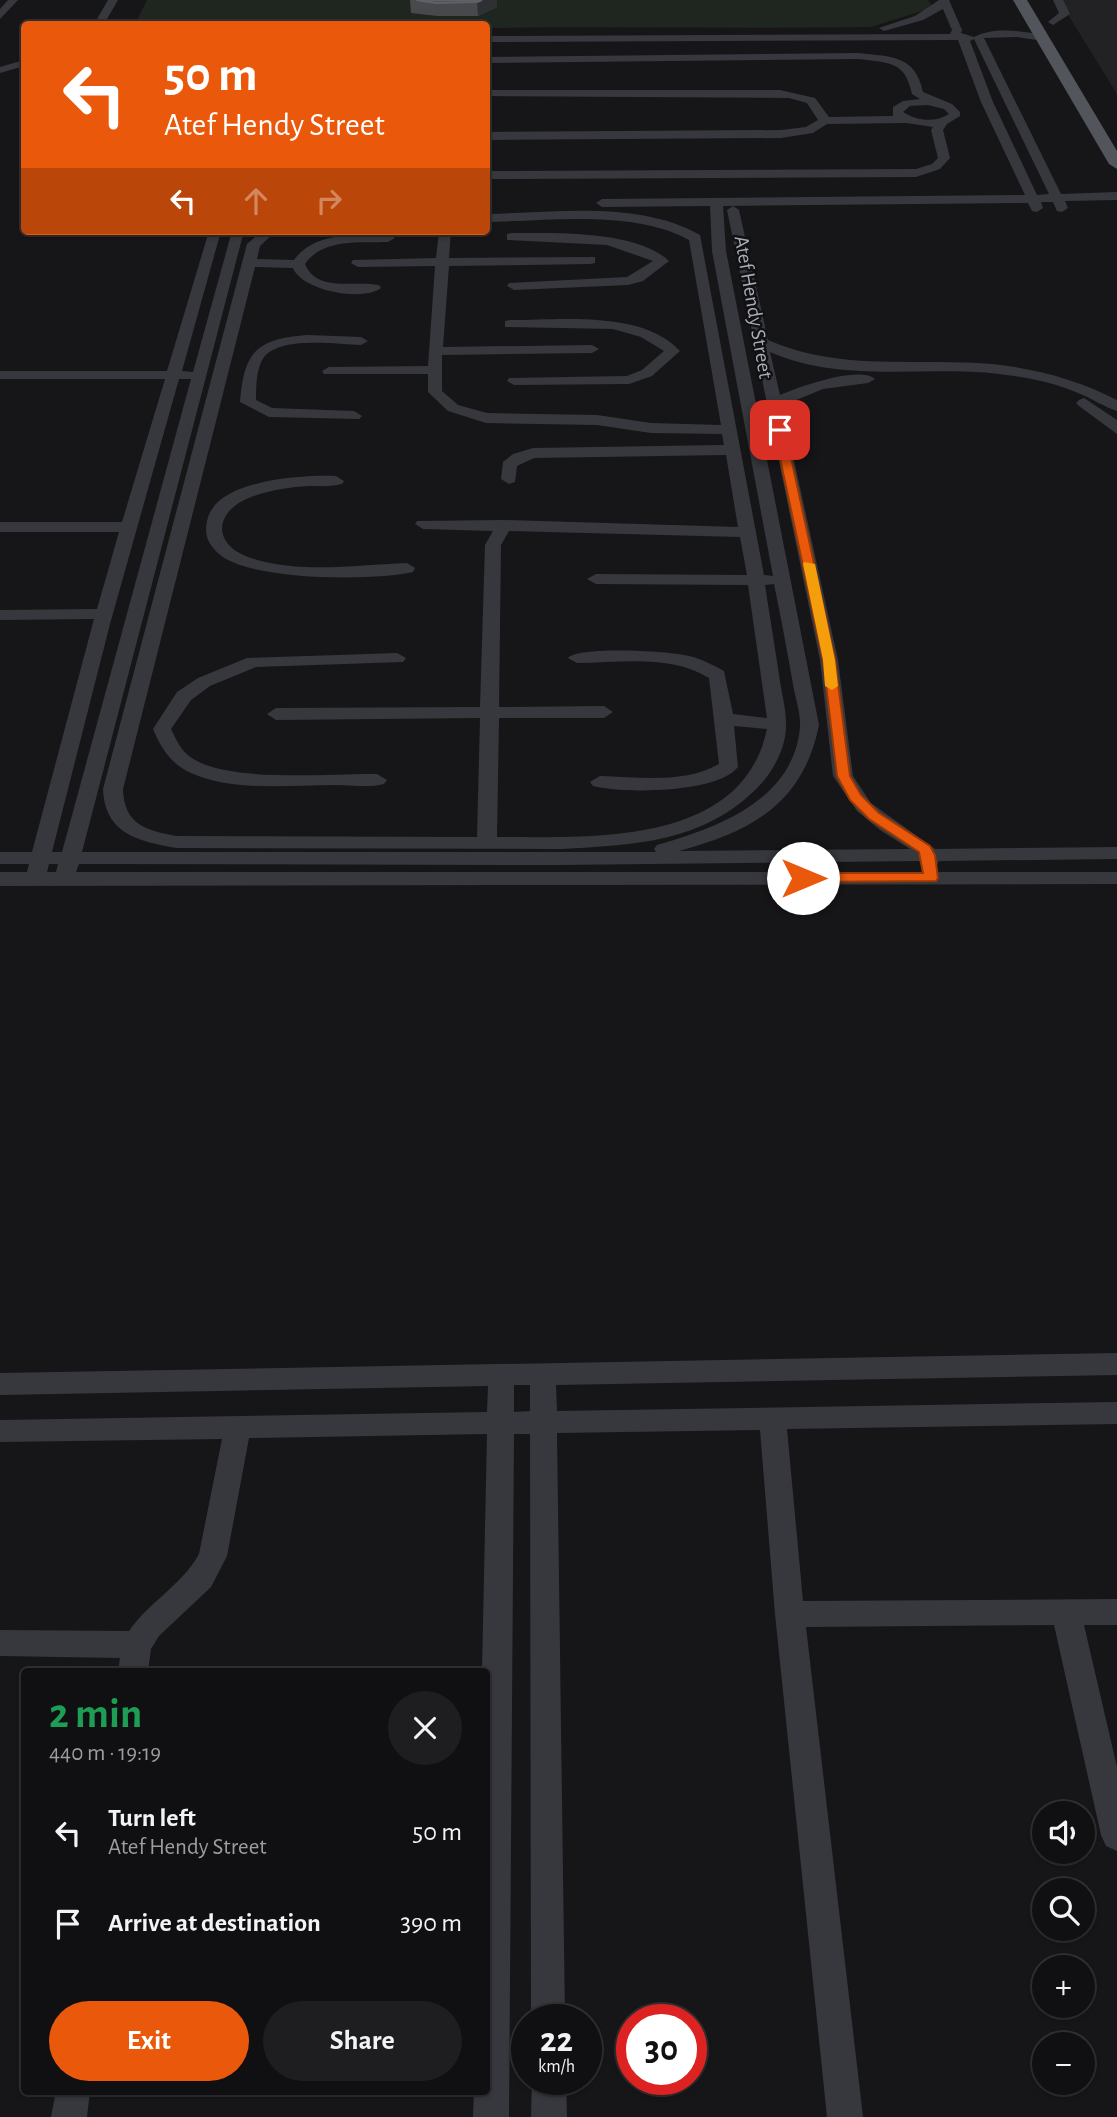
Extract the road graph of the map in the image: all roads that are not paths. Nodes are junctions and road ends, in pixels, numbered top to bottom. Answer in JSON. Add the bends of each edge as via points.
{"nodes":[{"id":1,"x":13,"y":0,"type":"edge"},
{"id":2,"x":113,"y":0,"type":"edge"},
{"id":3,"x":1020,"y":0,"type":"edge"},
{"id":4,"x":1058,"y":0,"type":"edge"},
{"id":5,"x":944,"y":1,"type":"edge"},
{"id":6,"x":0,"y":16,"type":"edge"},
{"id":7,"x":1050,"y":16,"type":"joint"},
{"id":8,"x":101,"y":21,"type":"edge"},
{"id":9,"x":1033,"y":23,"type":"junction"},
{"id":10,"x":931,"y":26,"type":"dead end"},
{"id":11,"x":856,"y":31,"type":"junction"},
{"id":12,"x":904,"y":31,"type":"junction"},
{"id":13,"x":748,"y":34,"type":"junction"},
{"id":14,"x":958,"y":34,"type":"junction"},
{"id":15,"x":980,"y":34,"type":"junction"},
{"id":16,"x":490,"y":36,"type":"edge"},
{"id":17,"x":1043,"y":38,"type":"junction"},
{"id":18,"x":1064,"y":39,"type":"dead end"},
{"id":19,"x":21,"y":57,"type":"edge"},
{"id":20,"x":490,"y":60,"type":"edge"},
{"id":21,"x":4,"y":61,"type":"edge"},
{"id":22,"x":21,"y":64,"type":"edge"},
{"id":23,"x":0,"y":70,"type":"edge"},
{"id":24,"x":490,"y":93,"type":"edge"},
{"id":25,"x":918,"y":94,"type":"junction"},
{"id":26,"x":987,"y":102,"type":"junction"},
{"id":27,"x":904,"y":104,"type":"junction"},
{"id":28,"x":955,"y":105,"type":"junction"},
{"id":29,"x":887,"y":106,"type":"dead end"},
{"id":30,"x":821,"y":107,"type":"junction"},
{"id":31,"x":834,"y":107,"type":"dead end"},
{"id":32,"x":908,"y":119,"type":"junction"},
{"id":33,"x":981,"y":119,"type":"dead end"},
{"id":34,"x":824,"y":121,"type":"junction"},
{"id":35,"x":996,"y":121,"type":"junction"},
{"id":36,"x":949,"y":122,"type":"junction"},
{"id":37,"x":490,"y":136,"type":"edge"},
{"id":38,"x":1117,"y":164,"type":"edge"},
{"id":39,"x":490,"y":176,"type":"edge"},
{"id":40,"x":1024,"y":181,"type":"junction"},
{"id":41,"x":1117,"y":196,"type":"edge"},
{"id":42,"x":990,"y":200,"type":"junction"},
{"id":43,"x":1035,"y":203,"type":"junction"},
{"id":44,"x":1059,"y":203,"type":"junction"},
{"id":45,"x":490,"y":204,"type":"edge"},
{"id":46,"x":1117,"y":208,"type":"edge"},
{"id":47,"x":791,"y":209,"type":"junction"},
{"id":48,"x":490,"y":212,"type":"edge"},
{"id":49,"x":769,"y":215,"type":"dead end"},
{"id":50,"x":729,"y":217,"type":"junction"},
{"id":51,"x":490,"y":218,"type":"edge"},
{"id":52,"x":214,"y":235,"type":"edge"},
{"id":53,"x":239,"y":235,"type":"edge"},
{"id":54,"x":266,"y":235,"type":"edge"},
{"id":55,"x":446,"y":235,"type":"edge"},
{"id":56,"x":512,"y":237,"type":"dead end"},
{"id":57,"x":388,"y":238,"type":"dead end"},
{"id":58,"x":720,"y":259,"type":"junction"},
{"id":59,"x":590,"y":260,"type":"dead end"},
{"id":60,"x":680,"y":260,"type":"junction"},
{"id":61,"x":443,"y":262,"type":"junction"},
{"id":62,"x":249,"y":263,"type":"junction"},
{"id":63,"x":358,"y":263,"type":"dead end"},
{"id":64,"x":298,"y":264,"type":"junction"},
{"id":65,"x":514,"y":286,"type":"dead end"},
{"id":66,"x":374,"y":288,"type":"dead end"},
{"id":67,"x":510,"y":324,"type":"dead end"},
{"id":68,"x":360,"y":341,"type":"dead end"},
{"id":69,"x":761,"y":342,"type":"junction"},
{"id":70,"x":592,"y":349,"type":"dead end"},
{"id":71,"x":435,"y":351,"type":"junction"},
{"id":72,"x":694,"y":351,"type":"junction"},
{"id":73,"x":833,"y":366,"type":"junction"},
{"id":74,"x":435,"y":370,"type":"junction"},
{"id":75,"x":329,"y":371,"type":"dead end"},
{"id":76,"x":0,"y":375,"type":"edge"},
{"id":77,"x":250,"y":375,"type":"junction"},
{"id":78,"x":221,"y":376,"type":"junction"},
{"id":79,"x":173,"y":380,"type":"junction"},
{"id":80,"x":197,"y":380,"type":"junction"},
{"id":81,"x":514,"y":381,"type":"dead end"},
{"id":82,"x":831,"y":383,"type":"junction"},
{"id":83,"x":0,"y":385,"type":"edge"},
{"id":84,"x":775,"y":405,"type":"junction"},
{"id":85,"x":1117,"y":406,"type":"edge"},
{"id":86,"x":354,"y":416,"type":"dead end"},
{"id":87,"x":1117,"y":429,"type":"edge"},
{"id":88,"x":727,"y":430,"type":"junction"},
{"id":89,"x":731,"y":450,"type":"junction"},
{"id":90,"x":509,"y":479,"type":"dead end"},
{"id":91,"x":336,"y":481,"type":"dead end"},
{"id":92,"x":183,"y":520,"type":"junction"},
{"id":93,"x":215,"y":521,"type":"junction"},
{"id":94,"x":423,"y":524,"type":"dead end"},
{"id":95,"x":504,"y":525,"type":"junction"},
{"id":96,"x":0,"y":527,"type":"edge"},
{"id":97,"x":130,"y":527,"type":"junction"},
{"id":98,"x":747,"y":532,"type":"junction"},
{"id":99,"x":407,"y":568,"type":"dead end"},
{"id":100,"x":596,"y":579,"type":"dead end"},
{"id":101,"x":783,"y":579,"type":"junction"},
{"id":102,"x":812,"y":579,"type":"junction"},
{"id":103,"x":756,"y":580,"type":"junction"},
{"id":104,"x":0,"y":615,"type":"edge"},
{"id":105,"x":102,"y":619,"type":"junction"},
{"id":106,"x":0,"y":625,"type":"edge"},
{"id":107,"x":397,"y":658,"type":"dead end"},
{"id":108,"x":576,"y":658,"type":"dead end"},
{"id":109,"x":604,"y":712,"type":"dead end"},
{"id":110,"x":490,"y":713,"type":"junction"},
{"id":111,"x":276,"y":714,"type":"dead end"},
{"id":112,"x":725,"y":719,"type":"junction"},
{"id":113,"x":777,"y":724,"type":"junction"},
{"id":114,"x":162,"y":729,"type":"junction"},
{"id":115,"x":130,"y":730,"type":"junction"},
{"id":116,"x":377,"y":780,"type":"dead end"},
{"id":117,"x":600,"y":782,"type":"dead end"},
{"id":118,"x":487,"y":842,"type":"junction"},
{"id":119,"x":1117,"y":853,"type":"edge"},
{"id":120,"x":928,"y":855,"type":"junction"},
{"id":121,"x":0,"y":858,"type":"edge"},
{"id":122,"x":41,"y":858,"type":"junction"},
{"id":123,"x":70,"y":858,"type":"junction"},
{"id":124,"x":625,"y":868,"type":"junction"},
{"id":125,"x":931,"y":878,"type":"junction"},
{"id":126,"x":1117,"y":878,"type":"edge"},
{"id":127,"x":0,"y":879,"type":"edge"},
{"id":128,"x":35,"y":879,"type":"junction"},
{"id":129,"x":64,"y":879,"type":"junction"},
{"id":130,"x":1117,"y":1364,"type":"edge"},
{"id":131,"x":543,"y":1374,"type":"junction"},
{"id":132,"x":501,"y":1375,"type":"junction"},
{"id":133,"x":0,"y":1384,"type":"edge"},
{"id":134,"x":1117,"y":1413,"type":"edge"},
{"id":135,"x":772,"y":1418,"type":"junction"},
{"id":136,"x":541,"y":1422,"type":"junction"},
{"id":137,"x":502,"y":1423,"type":"junction"},
{"id":138,"x":238,"y":1427,"type":"junction"},
{"id":139,"x":0,"y":1431,"type":"edge"},
{"id":140,"x":1066,"y":1612,"type":"junction"},
{"id":141,"x":1117,"y":1612,"type":"edge"},
{"id":142,"x":790,"y":1614,"type":"junction"},
{"id":143,"x":0,"y":1643,"type":"edge"},
{"id":144,"x":135,"y":1658,"type":"edge"},
{"id":145,"x":1117,"y":1835,"type":"edge"},
{"id":146,"x":548,"y":2004,"type":"edge"},
{"id":147,"x":72,"y":2095,"type":"edge"},
{"id":148,"x":549,"y":2095,"type":"edge"},
{"id":149,"x":69,"y":2117,"type":"edge"},
{"id":150,"x":491,"y":2117,"type":"edge"},
{"id":151,"x":549,"y":2117,"type":"edge"},
{"id":152,"x":845,"y":2117,"type":"edge"}],
"edges":[{"from":1,"to":6,"type":"street"},
{"from":2,"to":8,"type":"street"},
{"from":3,"to":9,"type":"main road"},
{"from":4,"to":7,"type":"street","via":[[1065,14]]},
{"from":5,"to":11,"type":"street","via":[[934,11],[902,24]]},
{"from":5,"to":14,"type":"street","via":[[947,19]]},
{"from":7,"to":18,"type":"main road"},
{"from":9,"to":15,"type":"street"},
{"from":9,"to":17,"type":"main road"},
{"from":10,"to":12,"type":"street"},
{"from":11,"to":12,"type":"street"},
{"from":11,"to":13,"type":"street"},
{"from":12,"to":14,"type":"street"},
{"from":13,"to":14,"type":"street"},
{"from":13,"to":16,"type":"street"},
{"from":14,"to":15,"type":"street"},
{"from":14,"to":26,"type":"street"},
{"from":15,"to":17,"type":"street"},
{"from":15,"to":44,"type":"street"},
{"from":17,"to":38,"type":"main road"},
{"from":19,"to":21,"type":"street"},
{"from":20,"to":25,"type":"street","via":[[859,56],[908,69]]},
{"from":22,"to":23,"type":"street"},
{"from":24,"to":30,"type":"street","via":[[771,93],[807,99]]},
{"from":25,"to":27,"type":"street"},
{"from":25,"to":28,"type":"street"},
{"from":26,"to":28,"type":"street"},
{"from":26,"to":35,"type":"street"},
{"from":27,"to":28,"type":"street"},
{"from":27,"to":29,"type":"street"},
{"from":27,"to":32,"type":"street","via":[[897,113]]},
{"from":28,"to":36,"type":"street"},
{"from":30,"to":31,"type":"street"},
{"from":30,"to":34,"type":"street"},
{"from":32,"to":34,"type":"street"},
{"from":32,"to":36,"type":"street"},
{"from":33,"to":35,"type":"street"},
{"from":34,"to":37,"type":"street","via":[[808,130],[781,134]]},
{"from":35,"to":40,"type":"street"},
{"from":36,"to":39,"type":"street","via":[[942,162],[906,174]]},
{"from":40,"to":42,"type":"street"},
{"from":40,"to":43,"type":"street"},
{"from":41,"to":44,"type":"street"},
{"from":42,"to":43,"type":"street"},
{"from":42,"to":50,"type":"street"},
{"from":43,"to":44,"type":"street"},
{"from":43,"to":47,"type":"street"},
{"from":44,"to":46,"type":"street"},
{"from":45,"to":50,"type":"street"},
{"from":47,"to":49,"type":"street"},
{"from":47,"to":50,"type":"street"},
{"from":48,"to":50,"type":"street"},
{"from":50,"to":58,"type":"street","name":"Atef Hendy Street"},
{"from":50,"to":69,"type":"street","name":"Atef Hendy Street"},
{"from":51,"to":60,"type":"street","via":[[661,223],[695,238]]},
{"from":52,"to":79,"type":"street"},
{"from":53,"to":80,"type":"street"},
{"from":54,"to":62,"type":"street","via":[[254,244]]},
{"from":55,"to":61,"type":"street"},
{"from":56,"to":60,"type":"street","via":[[610,240]]},
{"from":57,"to":64,"type":"street","via":[[326,243],[307,252]]},
{"from":58,"to":60,"type":"street"},
{"from":58,"to":101,"type":"street","name":"Atef Hendy Street"},
{"from":59,"to":61,"type":"street"},
{"from":60,"to":65,"type":"street","via":[[628,281]]},
{"from":60,"to":72,"type":"street"},
{"from":61,"to":63,"type":"street"},
{"from":61,"to":71,"type":"street"},
{"from":62,"to":64,"type":"street"},
{"from":62,"to":78,"type":"street"},
{"from":64,"to":66,"type":"street","via":[[299,271],[316,283]]},
{"from":67,"to":72,"type":"street","via":[[614,325]]},
{"from":68,"to":77,"type":"street","via":[[276,344],[259,353]]},
{"from":69,"to":73,"type":"street","via":[[788,355]]},
{"from":69,"to":84,"type":"street","name":"Atef Hendy Street"},
{"from":70,"to":71,"type":"street"},
{"from":71,"to":74,"type":"street"},
{"from":72,"to":81,"type":"street","via":[[629,380]]},
{"from":72,"to":88,"type":"street"},
{"from":73,"to":82,"type":"street","via":[[820,374]]},
{"from":73,"to":85,"type":"street","via":[[1006,370],[1069,384]]},
{"from":74,"to":75,"type":"street"},
{"from":74,"to":88,"type":"street","via":[[435,392],[442,400],[486,418],[597,420],[651,428]]},
{"from":76,"to":79,"type":"street"},
{"from":77,"to":78,"type":"street"},
{"from":77,"to":86,"type":"street","via":[[248,402],[260,410]]},
{"from":78,"to":92,"type":"street"},
{"from":79,"to":80,"type":"street"},
{"from":79,"to":83,"type":"street"},
{"from":79,"to":97,"type":"street"},
{"from":80,"to":123,"type":"street"},
{"from":82,"to":84,"type":"street"},
{"from":82,"to":87,"type":"street","via":[[1005,379],[1074,398]]},
{"from":84,"to":102,"type":"street","name":"Atef Hendy Street"},
{"from":88,"to":89,"type":"street"},
{"from":89,"to":90,"type":"street","via":[[533,453],[509,466]]},
{"from":89,"to":98,"type":"street"},
{"from":91,"to":93,"type":"street","via":[[284,481],[260,487],[223,508]]},
{"from":92,"to":93,"type":"street"},
{"from":92,"to":115,"type":"street"},
{"from":93,"to":99,"type":"street","via":[[217,542],[233,556],[259,566],[280,570]]},
{"from":94,"to":95,"type":"street"},
{"from":95,"to":98,"type":"street"},
{"from":95,"to":110,"type":"street","via":[[493,545]]},
{"from":96,"to":97,"type":"street"},
{"from":97,"to":105,"type":"street"},
{"from":98,"to":103,"type":"street"},
{"from":100,"to":103,"type":"street"},
{"from":101,"to":102,"type":"street"},
{"from":101,"to":103,"type":"street"},
{"from":101,"to":124,"type":"street","name":"Atef Hendy Street","via":[[810,712],[809,739],[800,765],[782,790],[743,823]]},
{"from":102,"to":120,"type":"street","name":"Atef Hendy Street","via":[[829,660],[843,776],[864,807]]},
{"from":103,"to":113,"type":"street"},
{"from":104,"to":105,"type":"street"},
{"from":105,"to":106,"type":"street"},
{"from":105,"to":122,"type":"street"},
{"from":107,"to":114,"type":"street","via":[[253,662],[204,682],[184,696]]},
{"from":108,"to":112,"type":"street","via":[[671,658],[707,667],[718,675]]},
{"from":109,"to":110,"type":"street"},
{"from":110,"to":111,"type":"street"},
{"from":110,"to":118,"type":"street"},
{"from":112,"to":113,"type":"street"},
{"from":112,"to":117,"type":"street","via":[[729,758],[728,767],[719,774],[691,780]]},
{"from":113,"to":118,"type":"street","via":[[761,772],[736,798],[702,820],[663,833],[619,840]]},
{"from":114,"to":115,"type":"street"},
{"from":114,"to":116,"type":"street","via":[[177,756],[213,775]]},
{"from":115,"to":118,"type":"street","via":[[112,804],[119,819],[155,838],[176,842]]},
{"from":119,"to":120,"type":"street"},
{"from":120,"to":124,"type":"street"},
{"from":120,"to":125,"type":"street"},
{"from":121,"to":122,"type":"street"},
{"from":122,"to":123,"type":"street"},
{"from":122,"to":128,"type":"street"},
{"from":123,"to":124,"type":"street"},
{"from":123,"to":129,"type":"street"},
{"from":124,"to":125,"type":"street"},
{"from":124,"to":129,"type":"street"},
{"from":125,"to":126,"type":"street"},
{"from":127,"to":128,"type":"street"},
{"from":128,"to":129,"type":"street"},
{"from":130,"to":131,"type":"street"},
{"from":131,"to":132,"type":"street"},
{"from":131,"to":136,"type":"street"},
{"from":132,"to":133,"type":"street"},
{"from":132,"to":137,"type":"street"},
{"from":134,"to":135,"type":"street"},
{"from":135,"to":136,"type":"street"},
{"from":135,"to":142,"type":"street"},
{"from":136,"to":137,"type":"street"},
{"from":136,"to":146,"type":"street"},
{"from":137,"to":138,"type":"street"},
{"from":137,"to":150,"type":"street"},
{"from":138,"to":139,"type":"street"},
{"from":138,"to":144,"type":"street","via":[[212,1556],[201,1578],[149,1627]]},
{"from":140,"to":141,"type":"street"},
{"from":140,"to":142,"type":"street"},
{"from":140,"to":145,"type":"street"},
{"from":142,"to":152,"type":"street"},
{"from":143,"to":144,"type":"street"},
{"from":147,"to":149,"type":"street"},
{"from":148,"to":151,"type":"street"}]}
